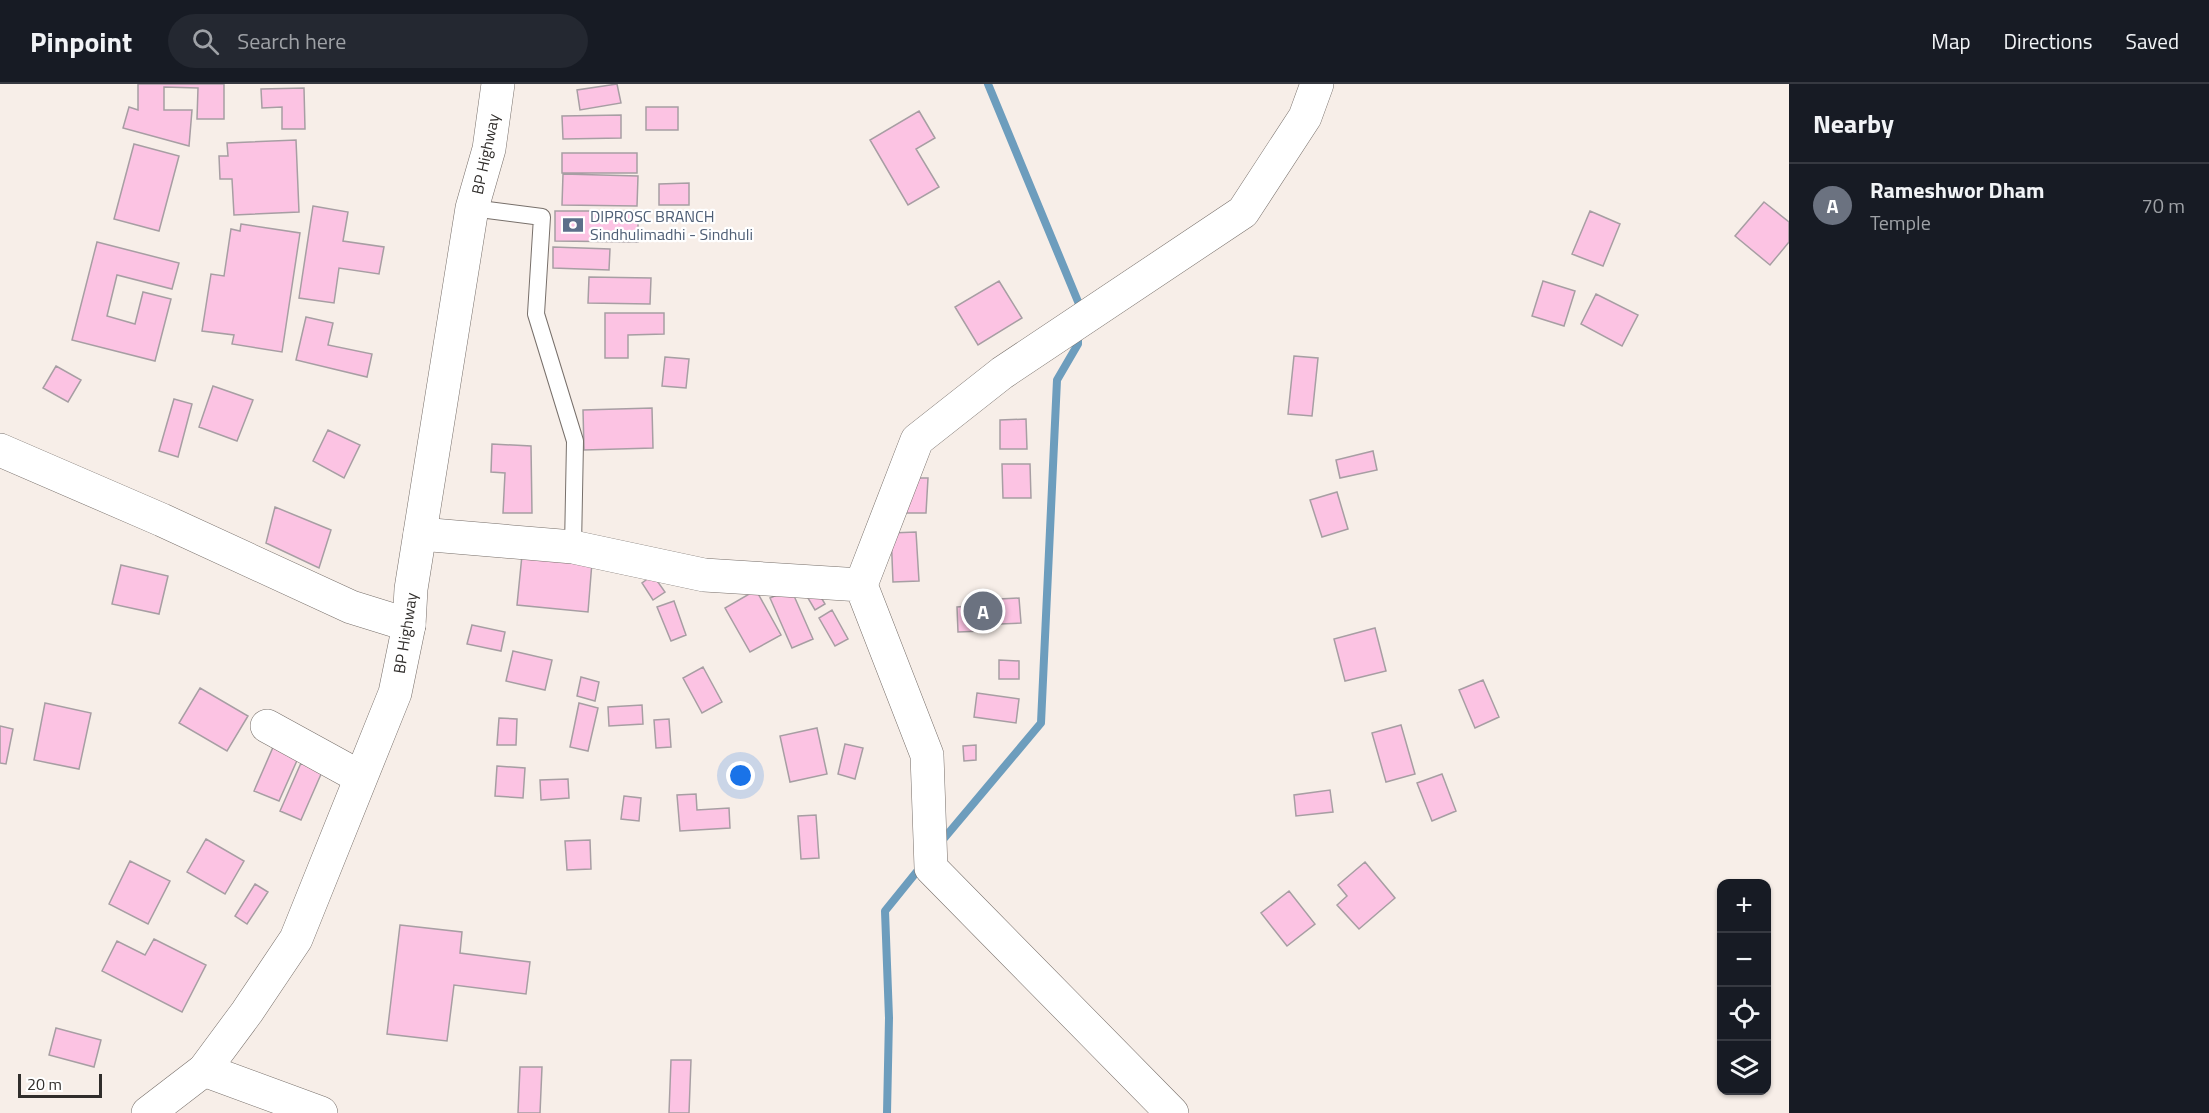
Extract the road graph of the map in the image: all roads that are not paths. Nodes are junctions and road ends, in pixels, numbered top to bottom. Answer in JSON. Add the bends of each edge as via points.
{"nodes":[{"id":1,"x":498,"y":84,"type":"edge"},
{"id":2,"x":1317,"y":84,"type":"edge"},
{"id":3,"x":472,"y":208,"type":"junction"},
{"id":4,"x":0,"y":450,"type":"edge"},
{"id":5,"x":420,"y":534,"type":"junction"},
{"id":6,"x":573,"y":547,"type":"junction"},
{"id":7,"x":861,"y":585,"type":"junction"},
{"id":8,"x":409,"y":625,"type":"junction"},
{"id":9,"x":267,"y":726,"type":"dead end"},
{"id":10,"x":360,"y":777,"type":"junction"},
{"id":11,"x":204,"y":1070,"type":"junction"},
{"id":12,"x":148,"y":1113,"type":"edge"},
{"id":13,"x":321,"y":1113,"type":"edge"},
{"id":14,"x":1172,"y":1113,"type":"edge"}],
"edges":[{"from":1,"to":3,"type":"main road","name":"BP Highway","via":[[489,148]]},
{"from":2,"to":7,"type":"main road","via":[[1305,117],[1244,212],[1002,373],[917,440]]},
{"from":3,"to":5,"type":"main road","name":"BP Highway"},
{"from":3,"to":6,"type":"lane","via":[[543,217],[536,314],[575,441]]},
{"from":4,"to":8,"type":"main road","via":[[351,607]]},
{"from":5,"to":6,"type":"main road"},
{"from":5,"to":8,"type":"main road","name":"BP Highway"},
{"from":6,"to":7,"type":"main road","via":[[704,575]]},
{"from":7,"to":14,"type":"main road","via":[[927,755],[931,868]]},
{"from":8,"to":10,"type":"main road","name":"BP Highway","via":[[395,693]]},
{"from":9,"to":10,"type":"main road"},
{"from":10,"to":11,"type":"main road","name":"BP Highway","via":[[296,939]]},
{"from":11,"to":12,"type":"main road","name":"BP Highway"},
{"from":11,"to":13,"type":"main road"}]}
